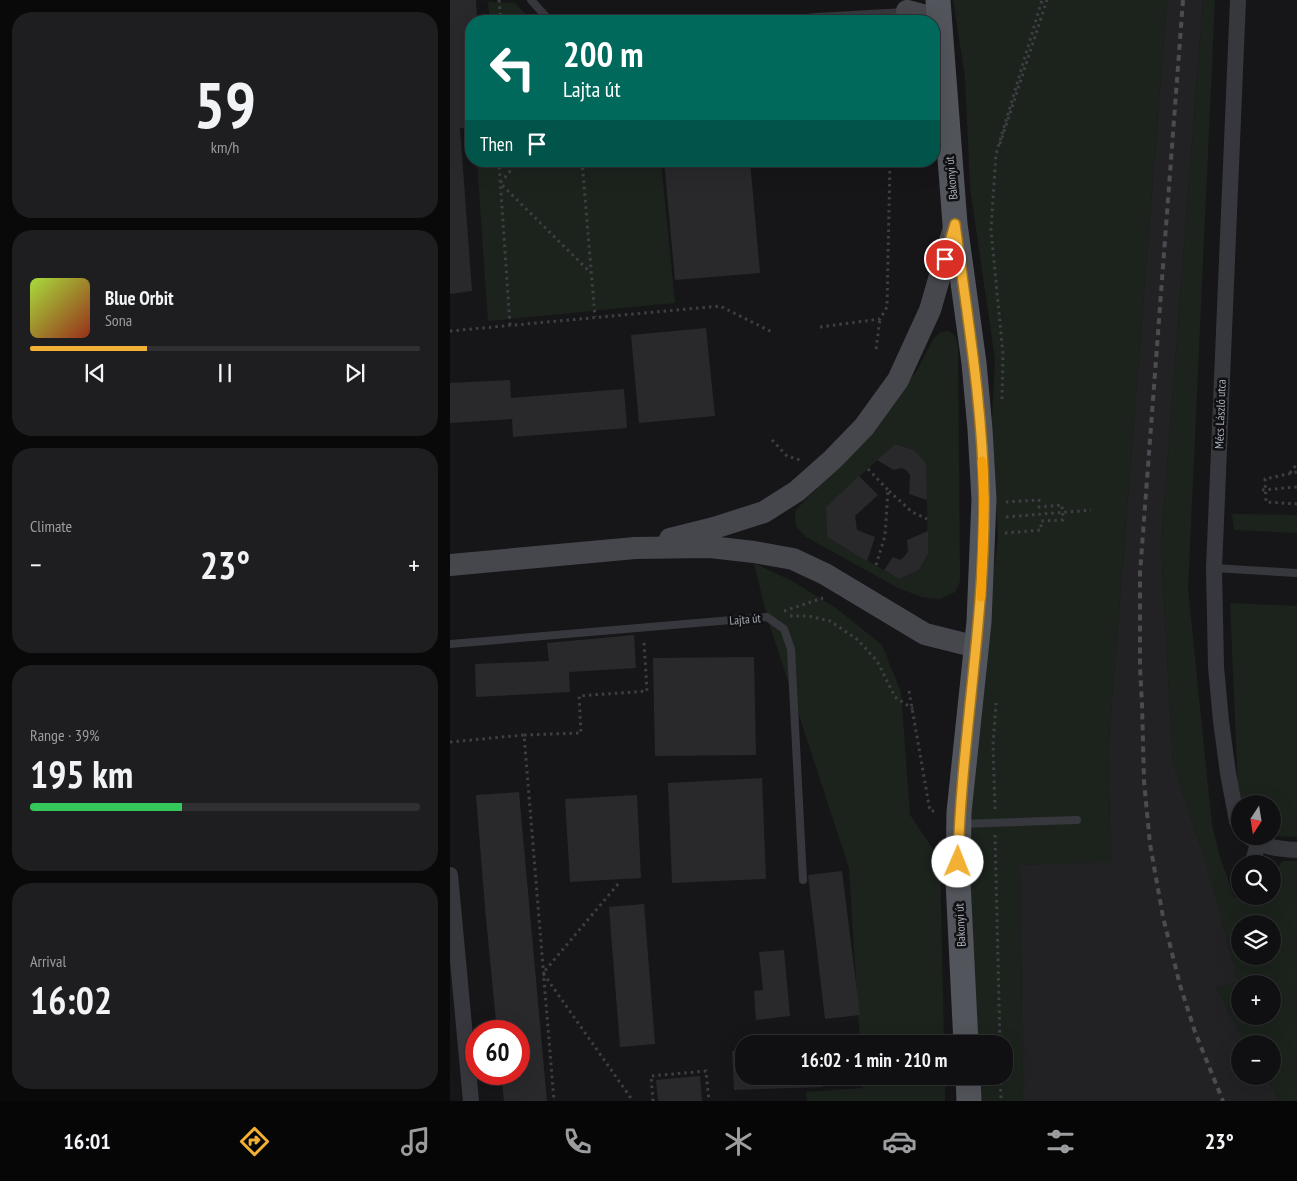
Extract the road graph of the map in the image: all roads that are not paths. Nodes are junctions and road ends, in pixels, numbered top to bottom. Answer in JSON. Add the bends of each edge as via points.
{"nodes":[{"id":1,"x":531,"y":0,"type":"edge"},
{"id":2,"x":1238,"y":0,"type":"edge"},
{"id":3,"x":914,"y":6,"type":"edge"},
{"id":4,"x":938,"y":9,"type":"edge"},
{"id":5,"x":545,"y":15,"type":"edge"},
{"id":6,"x":834,"y":15,"type":"edge"},
{"id":7,"x":940,"y":34,"type":"edge"},
{"id":8,"x":955,"y":224,"type":"junction"},
{"id":9,"x":636,"y":548,"type":"junction"},
{"id":10,"x":450,"y":565,"type":"edge"},
{"id":11,"x":1214,"y":568,"type":"junction"},
{"id":12,"x":1297,"y":573,"type":"edge"},
{"id":13,"x":450,"y":644,"type":"edge"},
{"id":14,"x":977,"y":647,"type":"junction"},
{"id":15,"x":1232,"y":795,"type":"edge"},
{"id":16,"x":959,"y":818,"type":"junction"},
{"id":17,"x":1077,"y":820,"type":"dead end"},
{"id":18,"x":1265,"y":845,"type":"edge"},
{"id":19,"x":1297,"y":850,"type":"edge"},
{"id":20,"x":450,"y":876,"type":"edge"},
{"id":21,"x":803,"y":880,"type":"dead end"},
{"id":22,"x":966,"y":1035,"type":"edge"},
{"id":23,"x":968,"y":1085,"type":"edge"},
{"id":24,"x":471,"y":1101,"type":"edge"},
{"id":25,"x":969,"y":1101,"type":"edge"}],
"edges":[{"from":1,"to":5,"type":"lane"},
{"from":2,"to":11,"type":"street","name":"Mécs László utca"},
{"from":3,"to":4,"type":"street"},
{"from":3,"to":6,"type":"lane"},
{"from":7,"to":8,"type":"main road","name":"Bakonyi út"},
{"from":8,"to":9,"type":"street","via":[[930,310],[898,380],[852,440],[797,491],[764,512]]},
{"from":8,"to":14,"type":"main road","name":"Bakonyi út","via":[[974,363],[984,499]]},
{"from":9,"to":10,"type":"street"},
{"from":9,"to":14,"type":"street","via":[[710,547],[793,559],[826,574],[925,634]]},
{"from":11,"to":12,"type":"lane"},
{"from":11,"to":15,"type":"street","name":"Mécs László utca","via":[[1216,667]]},
{"from":13,"to":21,"type":"lane","name":"Lajta út","via":[[767,616],[784,629],[791,649]]},
{"from":14,"to":16,"type":"main road","name":"Bakonyi út"},
{"from":16,"to":17,"type":"lane","via":[[995,822]]},
{"from":16,"to":22,"type":"main road","name":"Bakonyi út","via":[[958,881]]},
{"from":18,"to":19,"type":"street"},
{"from":20,"to":24,"type":"street"},
{"from":23,"to":25,"type":"main road"}]}
